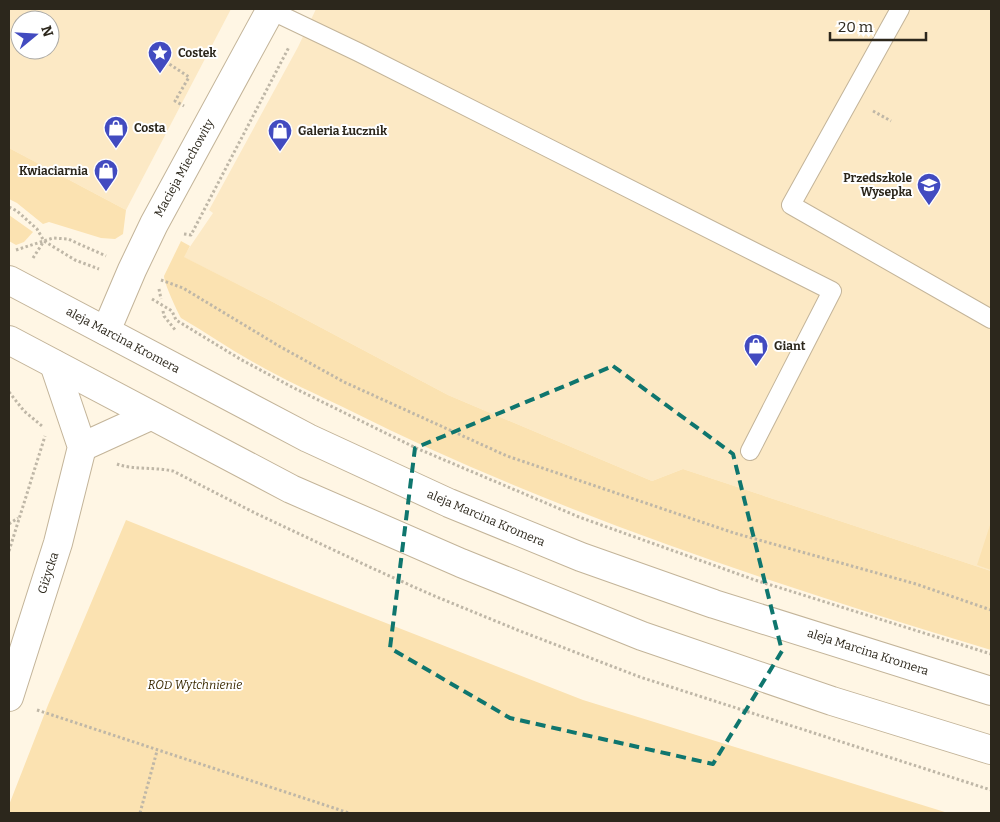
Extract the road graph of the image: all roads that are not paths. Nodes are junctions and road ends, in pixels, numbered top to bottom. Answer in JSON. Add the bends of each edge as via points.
{"nodes":[{"id":1,"x":900,"y":9,"type":"edge"},
{"id":2,"x":270,"y":10,"type":"edge"},
{"id":3,"x":9,"y":280,"type":"edge"},
{"id":4,"x":991,"y":320,"type":"edge"},
{"id":5,"x":106,"y":331,"type":"junction"},
{"id":6,"x":9,"y":340,"type":"edge"},
{"id":7,"x":54,"y":364,"type":"junction"},
{"id":8,"x":150,"y":416,"type":"junction"},
{"id":9,"x":82,"y":447,"type":"junction"},
{"id":10,"x":750,"y":451,"type":"dead end"},
{"id":11,"x":10,"y":686,"type":"edge"},
{"id":12,"x":991,"y":691,"type":"edge"},
{"id":13,"x":991,"y":750,"type":"edge"}],
"edges":[{"from":1,"to":4,"type":"lane","via":[[791,205]]},
{"from":2,"to":5,"type":"main road","name":"Macieja Miechowity","via":[[154,224]]},
{"from":2,"to":10,"type":"lane","via":[[832,292]]},
{"from":3,"to":5,"type":"main road","name":"aleja Marcina Kromera"},
{"from":5,"to":12,"type":"main road","name":"aleja Marcina Kromera","via":[[308,438],[449,503],[581,558],[714,604]]},
{"from":6,"to":7,"type":"main road"},
{"from":7,"to":8,"type":"main road"},
{"from":7,"to":9,"type":"main road"},
{"from":8,"to":9,"type":"main road"},
{"from":8,"to":13,"type":"main road","via":[[300,493],[642,636],[832,701]]},
{"from":9,"to":11,"type":"main road","name":"Giżycka","via":[[58,543]]}]}
